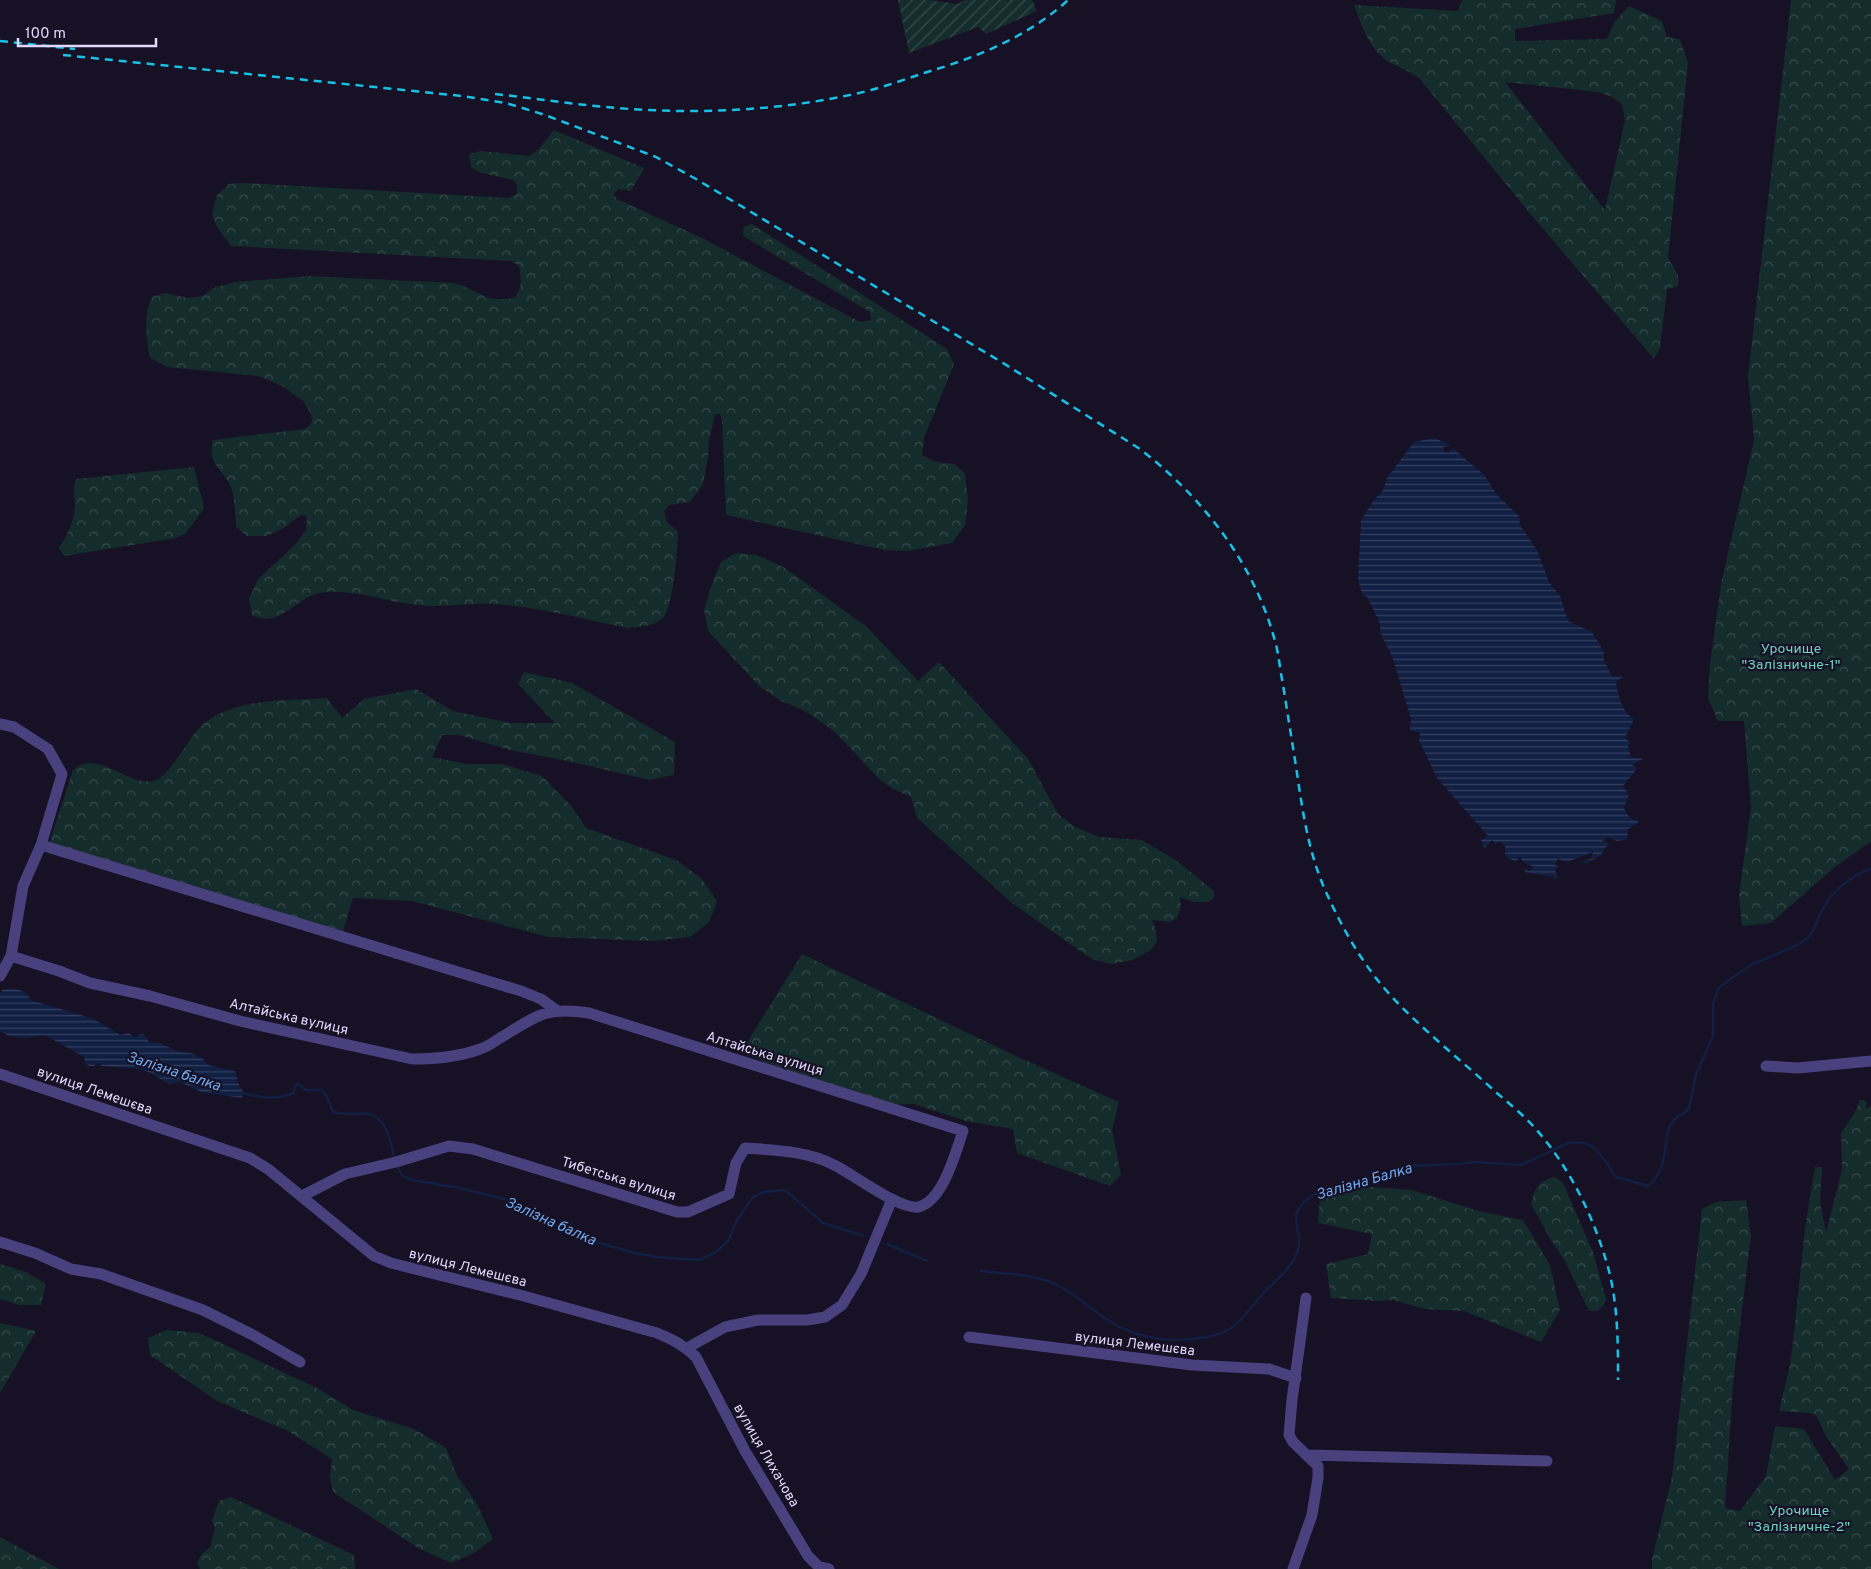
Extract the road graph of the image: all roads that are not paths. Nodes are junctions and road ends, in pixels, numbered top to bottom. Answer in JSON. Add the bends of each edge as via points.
{"nodes":[{"id":1,"x":0,"y":724,"type":"edge"},
{"id":2,"x":41,"y":845,"type":"junction"},
{"id":3,"x":10,"y":956,"type":"junction"},
{"id":4,"x":0,"y":976,"type":"edge"},
{"id":5,"x":556,"y":1010,"type":"junction"},
{"id":6,"x":1871,"y":1061,"type":"edge"},
{"id":7,"x":1766,"y":1066,"type":"dead end"},
{"id":8,"x":0,"y":1074,"type":"edge"},
{"id":9,"x":963,"y":1131,"type":"joint"},
{"id":10,"x":302,"y":1196,"type":"junction"},
{"id":11,"x":892,"y":1199,"type":"junction"},
{"id":12,"x":0,"y":1242,"type":"edge"},
{"id":13,"x":1306,"y":1298,"type":"dead end"},
{"id":14,"x":969,"y":1337,"type":"dead end"},
{"id":15,"x":687,"y":1348,"type":"junction"},
{"id":16,"x":300,"y":1362,"type":"dead end"},
{"id":17,"x":1296,"y":1378,"type":"junction"},
{"id":18,"x":1311,"y":1458,"type":"junction"},
{"id":19,"x":1547,"y":1461,"type":"dead end"},
{"id":20,"x":829,"y":1569,"type":"edge"},
{"id":21,"x":1293,"y":1569,"type":"edge"}],
"edges":[{"from":1,"to":2,"type":"street","via":[[14,727],[48,749],[62,774]]},
{"from":2,"to":3,"type":"street","via":[[23,886]]},
{"from":2,"to":5,"type":"street","name":"Алтайська вулиця","via":[[521,991],[541,999]]},
{"from":3,"to":4,"type":"street"},
{"from":3,"to":5,"type":"street","name":"Алтайська вулиця","via":[[99,985],[412,1059],[440,1059],[481,1049],[540,1014]]},
{"from":5,"to":9,"type":"street","name":"Алтайська вулиця","via":[[589,1013]]},
{"from":6,"to":7,"type":"street","via":[[1798,1068]]},
{"from":8,"to":10,"type":"street","name":"вулиця Лемешєва","via":[[250,1158]]},
{"from":9,"to":11,"type":"street","name":"Тибетська вулиця","via":[[945,1181],[927,1203],[918,1207],[907,1206]]},
{"from":10,"to":11,"type":"street","name":"Тибетська вулиця","via":[[345,1174],[449,1146],[474,1149],[677,1212],[688,1212],[730,1194],[736,1163],[745,1148],[791,1151],[832,1164]]},
{"from":10,"to":15,"type":"street","name":"вулиця Лемешєва","via":[[374,1256],[657,1333]]},
{"from":11,"to":15,"type":"street","via":[[861,1274],[842,1305],[825,1317],[758,1320],[725,1327]]},
{"from":12,"to":16,"type":"street","via":[[71,1269],[101,1274],[203,1310]]},
{"from":13,"to":17,"type":"street"},
{"from":14,"to":17,"type":"street","name":"вулиця Лемешєва","via":[[1192,1365],[1269,1369]]},
{"from":15,"to":20,"type":"street","name":"вулиця Лихачова","via":[[696,1357],[745,1451],[808,1556],[818,1566]]},
{"from":17,"to":18,"type":"street","via":[[1289,1435]]},
{"from":18,"to":19,"type":"street"},
{"from":18,"to":21,"type":"street","via":[[1318,1466],[1315,1500]]}]}
